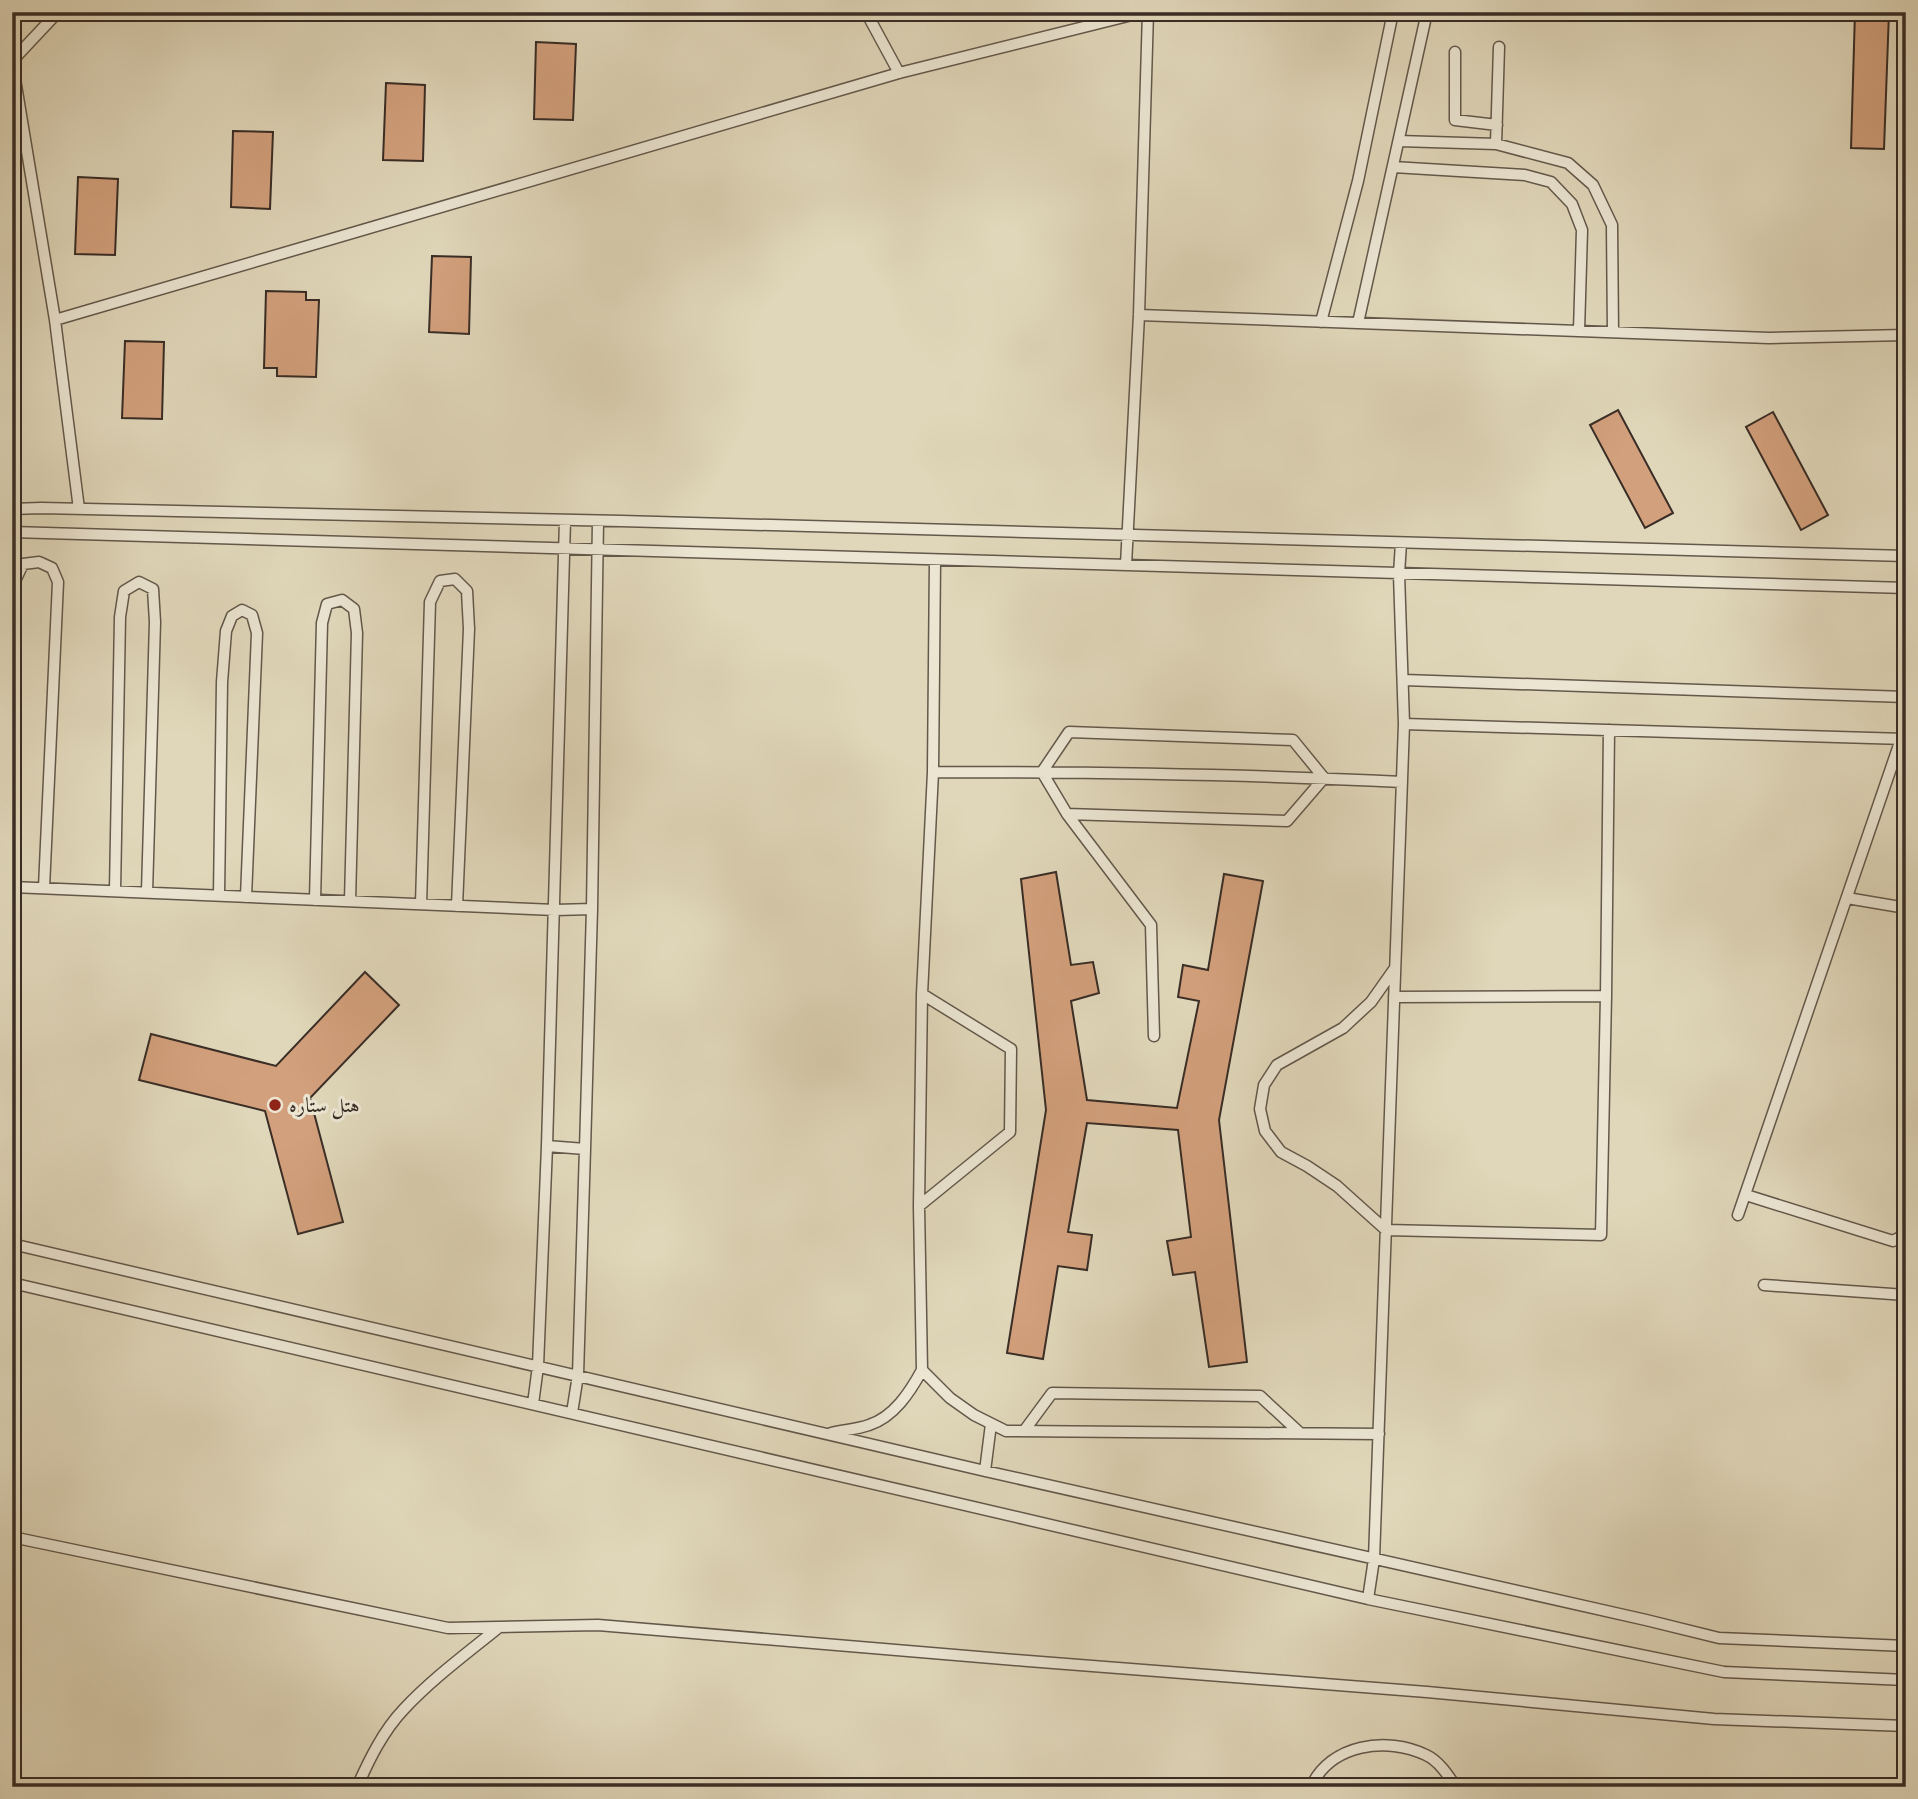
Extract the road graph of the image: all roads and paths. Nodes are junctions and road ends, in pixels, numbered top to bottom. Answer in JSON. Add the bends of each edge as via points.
{"nodes":[{"id":1,"x":58,"y":12,"type":"edge"},
{"id":2,"x":866,"y":12,"type":"edge"},
{"id":3,"x":1146,"y":12,"type":"edge"},
{"id":4,"x":1393,"y":12,"type":"edge"},
{"id":5,"x":1427,"y":12,"type":"edge"},
{"id":6,"x":1499,"y":47,"type":"dead end"},
{"id":7,"x":1455,"y":52,"type":"dead end"},
{"id":8,"x":12,"y":61,"type":"edge"},
{"id":9,"x":899,"y":73,"type":"junction"},
{"id":10,"x":1497,"y":125,"type":"junction"},
{"id":11,"x":1399,"y":141,"type":"junction"},
{"id":12,"x":1496,"y":144,"type":"junction"},
{"id":13,"x":1393,"y":167,"type":"junction"},
{"id":14,"x":1139,"y":315,"type":"junction"},
{"id":15,"x":55,"y":320,"type":"junction"},
{"id":16,"x":1321,"y":322,"type":"junction"},
{"id":17,"x":1358,"y":323,"type":"junction"},
{"id":18,"x":1579,"y":331,"type":"junction"},
{"id":19,"x":1613,"y":332,"type":"junction"},
{"id":20,"x":1906,"y":335,"type":"edge"},
{"id":21,"x":12,"y":509,"type":"edge"},
{"id":22,"x":79,"y":509,"type":"junction"},
{"id":23,"x":565,"y":520,"type":"junction"},
{"id":24,"x":598,"y":521,"type":"junction"},
{"id":25,"x":12,"y":532,"type":"edge"},
{"id":26,"x":1126,"y":535,"type":"junction"},
{"id":27,"x":1401,"y":543,"type":"junction"},
{"id":28,"x":564,"y":548,"type":"junction"},
{"id":29,"x":597,"y":549,"type":"junction"},
{"id":30,"x":1906,"y":556,"type":"edge"},
{"id":31,"x":935,"y":559,"type":"junction"},
{"id":32,"x":1126,"y":565,"type":"junction"},
{"id":33,"x":1399,"y":574,"type":"junction"},
{"id":34,"x":1906,"y":588,"type":"edge"},
{"id":35,"x":1404,"y":680,"type":"junction"},
{"id":36,"x":1906,"y":697,"type":"edge"},
{"id":37,"x":12,"y":718,"type":"edge"},
{"id":38,"x":1404,"y":724,"type":"junction"},
{"id":39,"x":1609,"y":730,"type":"junction"},
{"id":40,"x":1903,"y":739,"type":"edge"},
{"id":41,"x":933,"y":772,"type":"junction"},
{"id":42,"x":1042,"y":772,"type":"junction"},
{"id":43,"x":1324,"y":778,"type":"junction"},
{"id":44,"x":1402,"y":782,"type":"junction"},
{"id":45,"x":1067,"y":814,"type":"junction"},
{"id":46,"x":12,"y":887,"type":"edge"},
{"id":47,"x":44,"y":888,"type":"junction"},
{"id":48,"x":115,"y":891,"type":"junction"},
{"id":49,"x":147,"y":892,"type":"junction"},
{"id":50,"x":219,"y":895,"type":"junction"},
{"id":51,"x":246,"y":897,"type":"junction"},
{"id":52,"x":1847,"y":898,"type":"junction"},
{"id":53,"x":315,"y":900,"type":"junction"},
{"id":54,"x":350,"y":901,"type":"junction"},
{"id":55,"x":421,"y":904,"type":"junction"},
{"id":56,"x":457,"y":906,"type":"junction"},
{"id":57,"x":592,"y":908,"type":"junction"},
{"id":58,"x":1906,"y":908,"type":"edge"},
{"id":59,"x":555,"y":910,"type":"junction"},
{"id":60,"x":1395,"y":968,"type":"junction"},
{"id":61,"x":922,"y":994,"type":"junction"},
{"id":62,"x":1606,"y":996,"type":"junction"},
{"id":63,"x":1394,"y":997,"type":"junction"},
{"id":64,"x":1154,"y":1036,"type":"dead end"},
{"id":65,"x":547,"y":1146,"type":"junction"},
{"id":66,"x":585,"y":1149,"type":"junction"},
{"id":67,"x":1746,"y":1195,"type":"junction"},
{"id":68,"x":919,"y":1206,"type":"junction"},
{"id":69,"x":1738,"y":1215,"type":"dead end"},
{"id":70,"x":1386,"y":1230,"type":"junction"},
{"id":71,"x":1906,"y":1234,"type":"edge"},
{"id":72,"x":12,"y":1244,"type":"edge"},
{"id":73,"x":12,"y":1283,"type":"edge"},
{"id":74,"x":1764,"y":1286,"type":"dead end"},
{"id":75,"x":1906,"y":1295,"type":"edge"},
{"id":76,"x":538,"y":1366,"type":"junction"},
{"id":77,"x":922,"y":1370,"type":"junction"},
{"id":78,"x":578,"y":1376,"type":"junction"},
{"id":79,"x":533,"y":1404,"type":"junction"},
{"id":80,"x":572,"y":1413,"type":"junction"},
{"id":81,"x":991,"y":1424,"type":"junction"},
{"id":82,"x":1024,"y":1431,"type":"junction"},
{"id":83,"x":1300,"y":1433,"type":"junction"},
{"id":84,"x":826,"y":1434,"type":"junction"},
{"id":85,"x":1379,"y":1434,"type":"junction"},
{"id":86,"x":985,"y":1471,"type":"junction"},
{"id":87,"x":12,"y":1537,"type":"edge"},
{"id":88,"x":1374,"y":1559,"type":"junction"},
{"id":89,"x":1368,"y":1598,"type":"junction"},
{"id":90,"x":498,"y":1628,"type":"junction"},
{"id":91,"x":1906,"y":1646,"type":"edge"},
{"id":92,"x":1906,"y":1680,"type":"edge"},
{"id":93,"x":1906,"y":1726,"type":"edge"},
{"id":94,"x":356,"y":1787,"type":"edge"},
{"id":95,"x":1311,"y":1787,"type":"edge"},
{"id":96,"x":1456,"y":1787,"type":"edge"}],
"edges":[{"from":1,"to":8,"type":"lane"},
{"from":2,"to":9,"type":"lane"},
{"from":3,"to":9,"type":"lane"},
{"from":3,"to":14,"type":"lane"},
{"from":4,"to":16,"type":"lane"},
{"from":5,"to":11,"type":"lane"},
{"from":6,"to":10,"type":"lane"},
{"from":7,"to":10,"type":"lane","via":[[1455,120]]},
{"from":8,"to":15,"type":"lane"},
{"from":9,"to":15,"type":"lane"},
{"from":10,"to":12,"type":"lane"},
{"from":11,"to":12,"type":"lane"},
{"from":11,"to":13,"type":"lane"},
{"from":12,"to":19,"type":"lane","via":[[1568,163],[1593,185],[1612,225]]},
{"from":13,"to":17,"type":"lane"},
{"from":13,"to":18,"type":"lane","via":[[1525,175],[1551,182],[1572,204],[1583,230]]},
{"from":14,"to":16,"type":"lane"},
{"from":14,"to":26,"type":"lane"},
{"from":15,"to":22,"type":"lane"},
{"from":16,"to":17,"type":"lane"},
{"from":17,"to":18,"type":"lane"},
{"from":18,"to":19,"type":"lane"},
{"from":19,"to":20,"type":"lane","via":[[1769,338]]},
{"from":21,"to":22,"type":"lane"},
{"from":22,"to":23,"type":"lane"},
{"from":23,"to":24,"type":"lane"},
{"from":23,"to":28,"type":"lane"},
{"from":24,"to":26,"type":"lane"},
{"from":24,"to":29,"type":"lane"},
{"from":25,"to":28,"type":"lane"},
{"from":26,"to":27,"type":"lane"},
{"from":26,"to":32,"type":"lane"},
{"from":27,"to":30,"type":"lane"},
{"from":27,"to":33,"type":"lane"},
{"from":28,"to":29,"type":"lane"},
{"from":28,"to":59,"type":"lane"},
{"from":29,"to":31,"type":"lane"},
{"from":29,"to":57,"type":"lane"},
{"from":31,"to":32,"type":"lane"},
{"from":31,"to":41,"type":"lane"},
{"from":32,"to":33,"type":"lane"},
{"from":33,"to":34,"type":"lane"},
{"from":33,"to":35,"type":"lane"},
{"from":35,"to":36,"type":"lane"},
{"from":35,"to":38,"type":"lane"},
{"from":37,"to":47,"type":"lane","via":[[15,581],[23,564],[39,562],[52,568],[58,582]]},
{"from":38,"to":39,"type":"lane"},
{"from":38,"to":44,"type":"lane"},
{"from":39,"to":40,"type":"lane"},
{"from":39,"to":62,"type":"lane"},
{"from":40,"to":52,"type":"lane"},
{"from":41,"to":42,"type":"lane"},
{"from":41,"to":61,"type":"lane"},
{"from":42,"to":43,"type":"lane"},
{"from":42,"to":43,"type":"lane","via":[[1069,732],[1293,740]]},
{"from":42,"to":45,"type":"lane"},
{"from":43,"to":44,"type":"lane"},
{"from":43,"to":45,"type":"lane","via":[[1287,821]]},
{"from":44,"to":60,"type":"lane"},
{"from":45,"to":64,"type":"lane","via":[[1151,925]]},
{"from":46,"to":47,"type":"lane"},
{"from":47,"to":48,"type":"lane"},
{"from":48,"to":49,"type":"lane"},
{"from":48,"to":49,"type":"lane","via":[[120,617],[124,591],[139,582],[153,589],[155,622]]},
{"from":49,"to":50,"type":"lane"},
{"from":50,"to":51,"type":"lane"},
{"from":50,"to":51,"type":"lane","via":[[226,631],[232,616],[242,610],[252,615],[257,633]]},
{"from":51,"to":53,"type":"lane"},
{"from":52,"to":58,"type":"lane"},
{"from":52,"to":67,"type":"lane"},
{"from":53,"to":54,"type":"lane"},
{"from":53,"to":54,"type":"lane","via":[[321,623],[327,604],[342,600],[354,609],[357,633]]},
{"from":54,"to":55,"type":"lane"},
{"from":55,"to":56,"type":"lane"},
{"from":55,"to":56,"type":"lane","via":[[430,602],[440,581],[455,579],[467,592],[468,629]]},
{"from":56,"to":59,"type":"lane"},
{"from":57,"to":59,"type":"lane"},
{"from":57,"to":66,"type":"lane"},
{"from":59,"to":65,"type":"lane"},
{"from":60,"to":63,"type":"lane"},
{"from":60,"to":70,"type":"lane","via":[[1371,1002],[1343,1027],[1277,1065],[1264,1085],[1260,1110],[1265,1131],[1281,1152],[1337,1186]]},
{"from":61,"to":68,"type":"lane"},
{"from":61,"to":68,"type":"lane","via":[[1011,1049],[1010,1132]]},
{"from":62,"to":63,"type":"lane"},
{"from":62,"to":70,"type":"lane","via":[[1601,1235]]},
{"from":63,"to":70,"type":"lane"},
{"from":65,"to":66,"type":"lane"},
{"from":65,"to":76,"type":"lane"},
{"from":66,"to":78,"type":"lane"},
{"from":67,"to":69,"type":"lane"},
{"from":67,"to":71,"type":"lane","via":[[1893,1241]]},
{"from":68,"to":77,"type":"lane"},
{"from":70,"to":85,"type":"lane"},
{"from":72,"to":76,"type":"lane"},
{"from":73,"to":79,"type":"lane"},
{"from":74,"to":75,"type":"lane"},
{"from":76,"to":78,"type":"lane"},
{"from":76,"to":79,"type":"lane"},
{"from":77,"to":81,"type":"lane","via":[[950,1398]]},
{"from":77,"to":84,"type":"lane","via":[[894,1410],[871,1425]]},
{"from":78,"to":80,"type":"lane"},
{"from":78,"to":84,"type":"lane"},
{"from":79,"to":80,"type":"lane"},
{"from":80,"to":89,"type":"lane"},
{"from":81,"to":82,"type":"lane","via":[[1006,1431]]},
{"from":81,"to":86,"type":"lane"},
{"from":82,"to":83,"type":"lane"},
{"from":82,"to":83,"type":"lane","via":[[1052,1393],[1260,1396]]},
{"from":83,"to":85,"type":"lane"},
{"from":84,"to":86,"type":"lane"},
{"from":85,"to":88,"type":"lane"},
{"from":86,"to":88,"type":"lane"},
{"from":87,"to":90,"type":"lane","via":[[448,1628]]},
{"from":88,"to":89,"type":"lane"},
{"from":88,"to":91,"type":"lane","via":[[1719,1638]]},
{"from":89,"to":92,"type":"lane","via":[[1724,1672]]},
{"from":90,"to":93,"type":"lane","via":[[598,1625],[1714,1719]]},
{"from":90,"to":94,"type":"lane","via":[[402,1710],[373,1751]]},
{"from":95,"to":96,"type":"lane","via":[[1328,1763],[1373,1744],[1428,1755]]}]}
